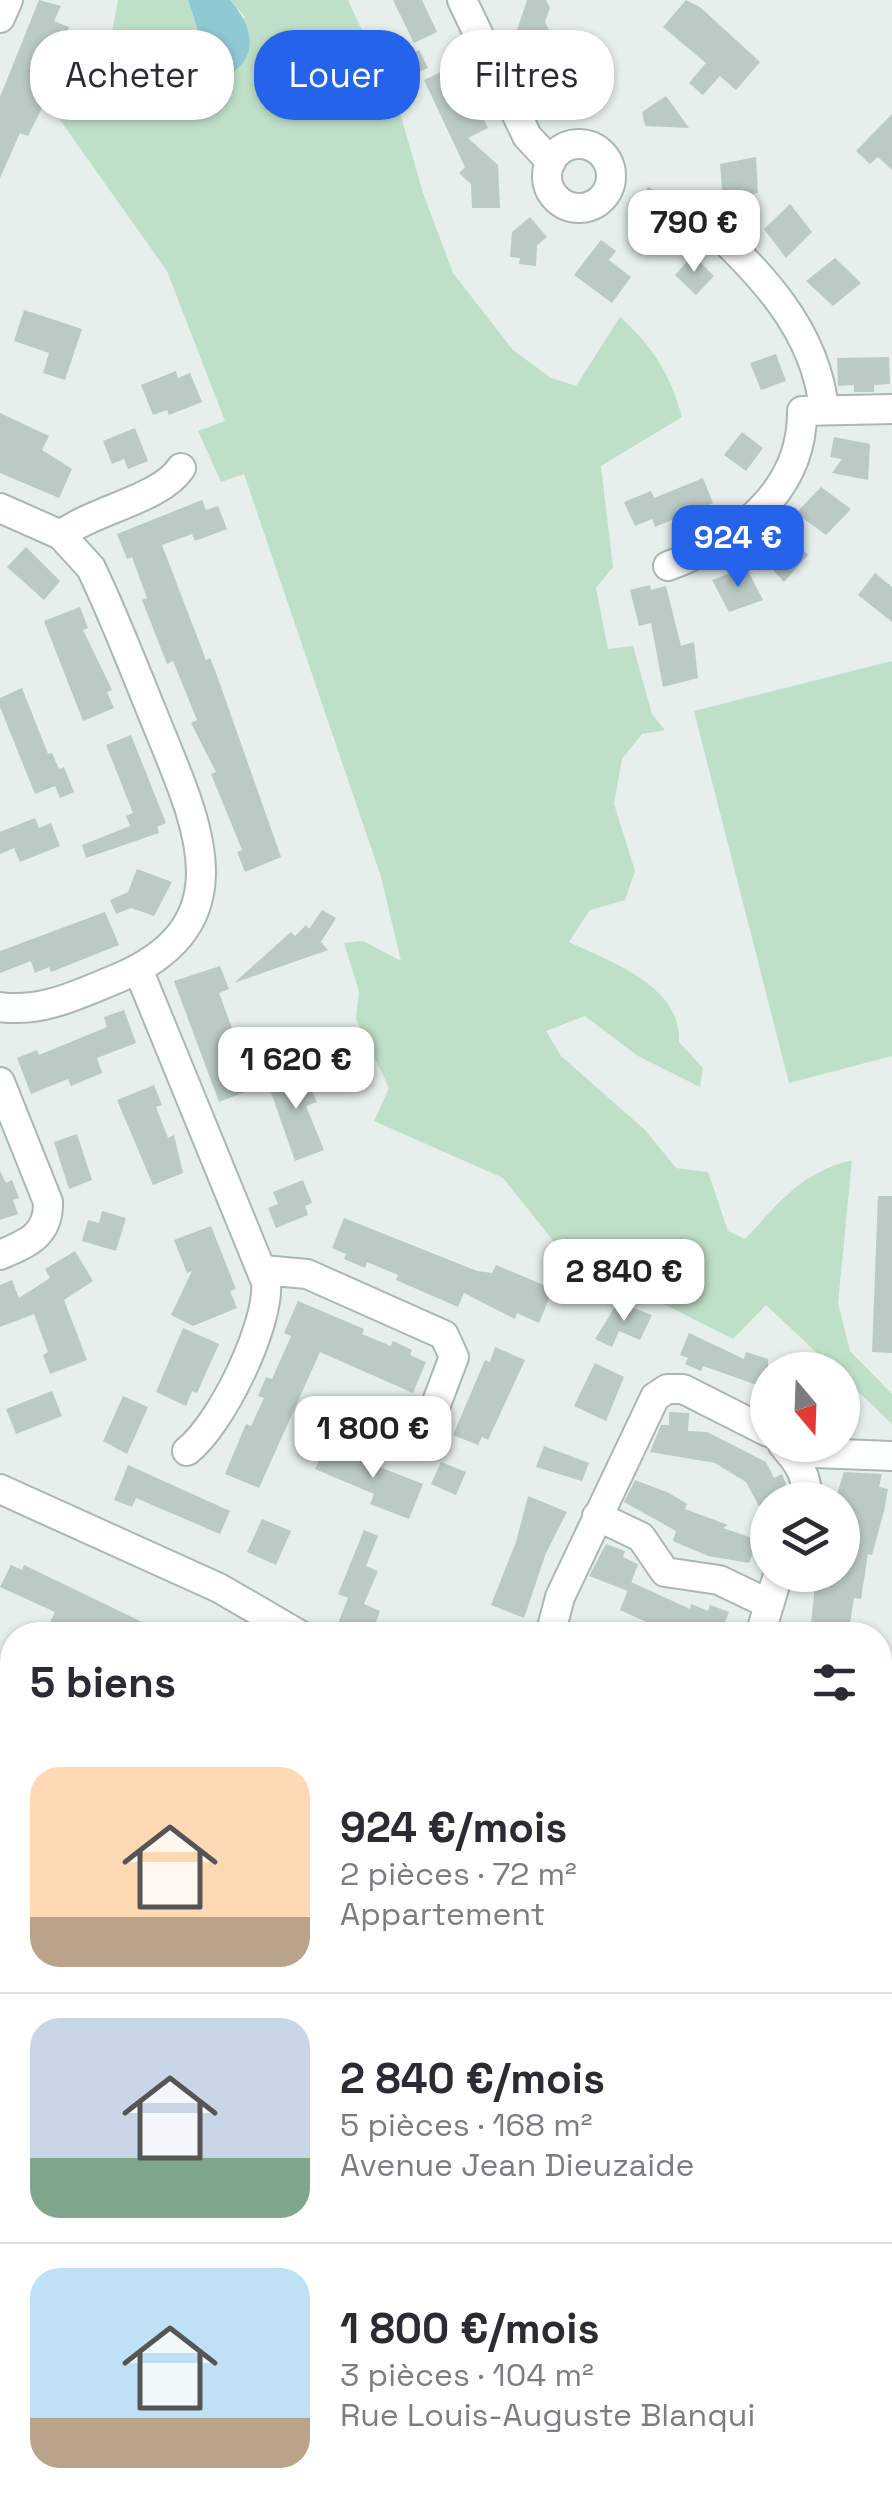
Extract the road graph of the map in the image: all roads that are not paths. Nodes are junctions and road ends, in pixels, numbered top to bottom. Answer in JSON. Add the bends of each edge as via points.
{"nodes":[{"id":1,"x":8,"y":0,"type":"edge"},
{"id":2,"x":462,"y":0,"type":"edge"},
{"id":3,"x":0,"y":18,"type":"edge"},
{"id":4,"x":551,"y":162,"type":"dead end"},
{"id":5,"x":701,"y":217,"type":"dead end"},
{"id":6,"x":892,"y":408,"type":"edge"},
{"id":7,"x":813,"y":411,"type":"junction"},
{"id":8,"x":182,"y":468,"type":"dead end"},
{"id":9,"x":0,"y":508,"type":"edge"},
{"id":10,"x":61,"y":535,"type":"junction"},
{"id":11,"x":668,"y":566,"type":"dead end"},
{"id":12,"x":138,"y":970,"type":"junction"},
{"id":13,"x":0,"y":1008,"type":"edge"},
{"id":14,"x":0,"y":1082,"type":"edge"},
{"id":15,"x":0,"y":1254,"type":"edge"},
{"id":16,"x":263,"y":1270,"type":"junction"},
{"id":17,"x":750,"y":1423,"type":"edge"},
{"id":18,"x":383,"y":1432,"type":"dead end"},
{"id":19,"x":187,"y":1451,"type":"dead end"},
{"id":20,"x":860,"y":1454,"type":"edge"},
{"id":21,"x":892,"y":1456,"type":"edge"},
{"id":22,"x":0,"y":1489,"type":"edge"},
{"id":23,"x":596,"y":1516,"type":"junction"},
{"id":24,"x":771,"y":1592,"type":"edge"},
{"id":25,"x":767,"y":1603,"type":"junction"},
{"id":26,"x":273,"y":1622,"type":"edge"},
{"id":27,"x":553,"y":1622,"type":"edge"},
{"id":28,"x":763,"y":1622,"type":"edge"}],
"edges":[{"from":1,"to":3,"type":"street"},
{"from":2,"to":4,"type":"street","via":[[526,136]]},
{"from":5,"to":7,"type":"street","via":[[762,276],[791,316],[818,371]]},
{"from":6,"to":7,"type":"street"},
{"from":7,"to":11,"type":"street","via":[[780,491],[730,534]]},
{"from":8,"to":10,"type":"street","via":[[160,487]]},
{"from":9,"to":10,"type":"street"},
{"from":10,"to":12,"type":"street","via":[[100,587],[200,837],[202,881],[194,912],[175,941]]},
{"from":12,"to":13,"type":"street","via":[[44,1006]]},
{"from":12,"to":16,"type":"street"},
{"from":14,"to":15,"type":"street","via":[[48,1202],[48,1218],[42,1232]]},
{"from":16,"to":18,"type":"street","via":[[307,1274],[444,1334],[454,1357],[432,1415],[405,1436]]},
{"from":16,"to":19,"type":"street","via":[[267,1292],[256,1330],[220,1413]]},
{"from":17,"to":23,"type":"street","via":[[694,1393],[667,1389],[650,1403]]},
{"from":20,"to":21,"type":"street"},
{"from":22,"to":26,"type":"street","via":[[219,1588]]},
{"from":23,"to":25,"type":"street","via":[[642,1538],[665,1572],[719,1580]]},
{"from":23,"to":27,"type":"street"},
{"from":24,"to":25,"type":"street"},
{"from":25,"to":28,"type":"street"}]}
